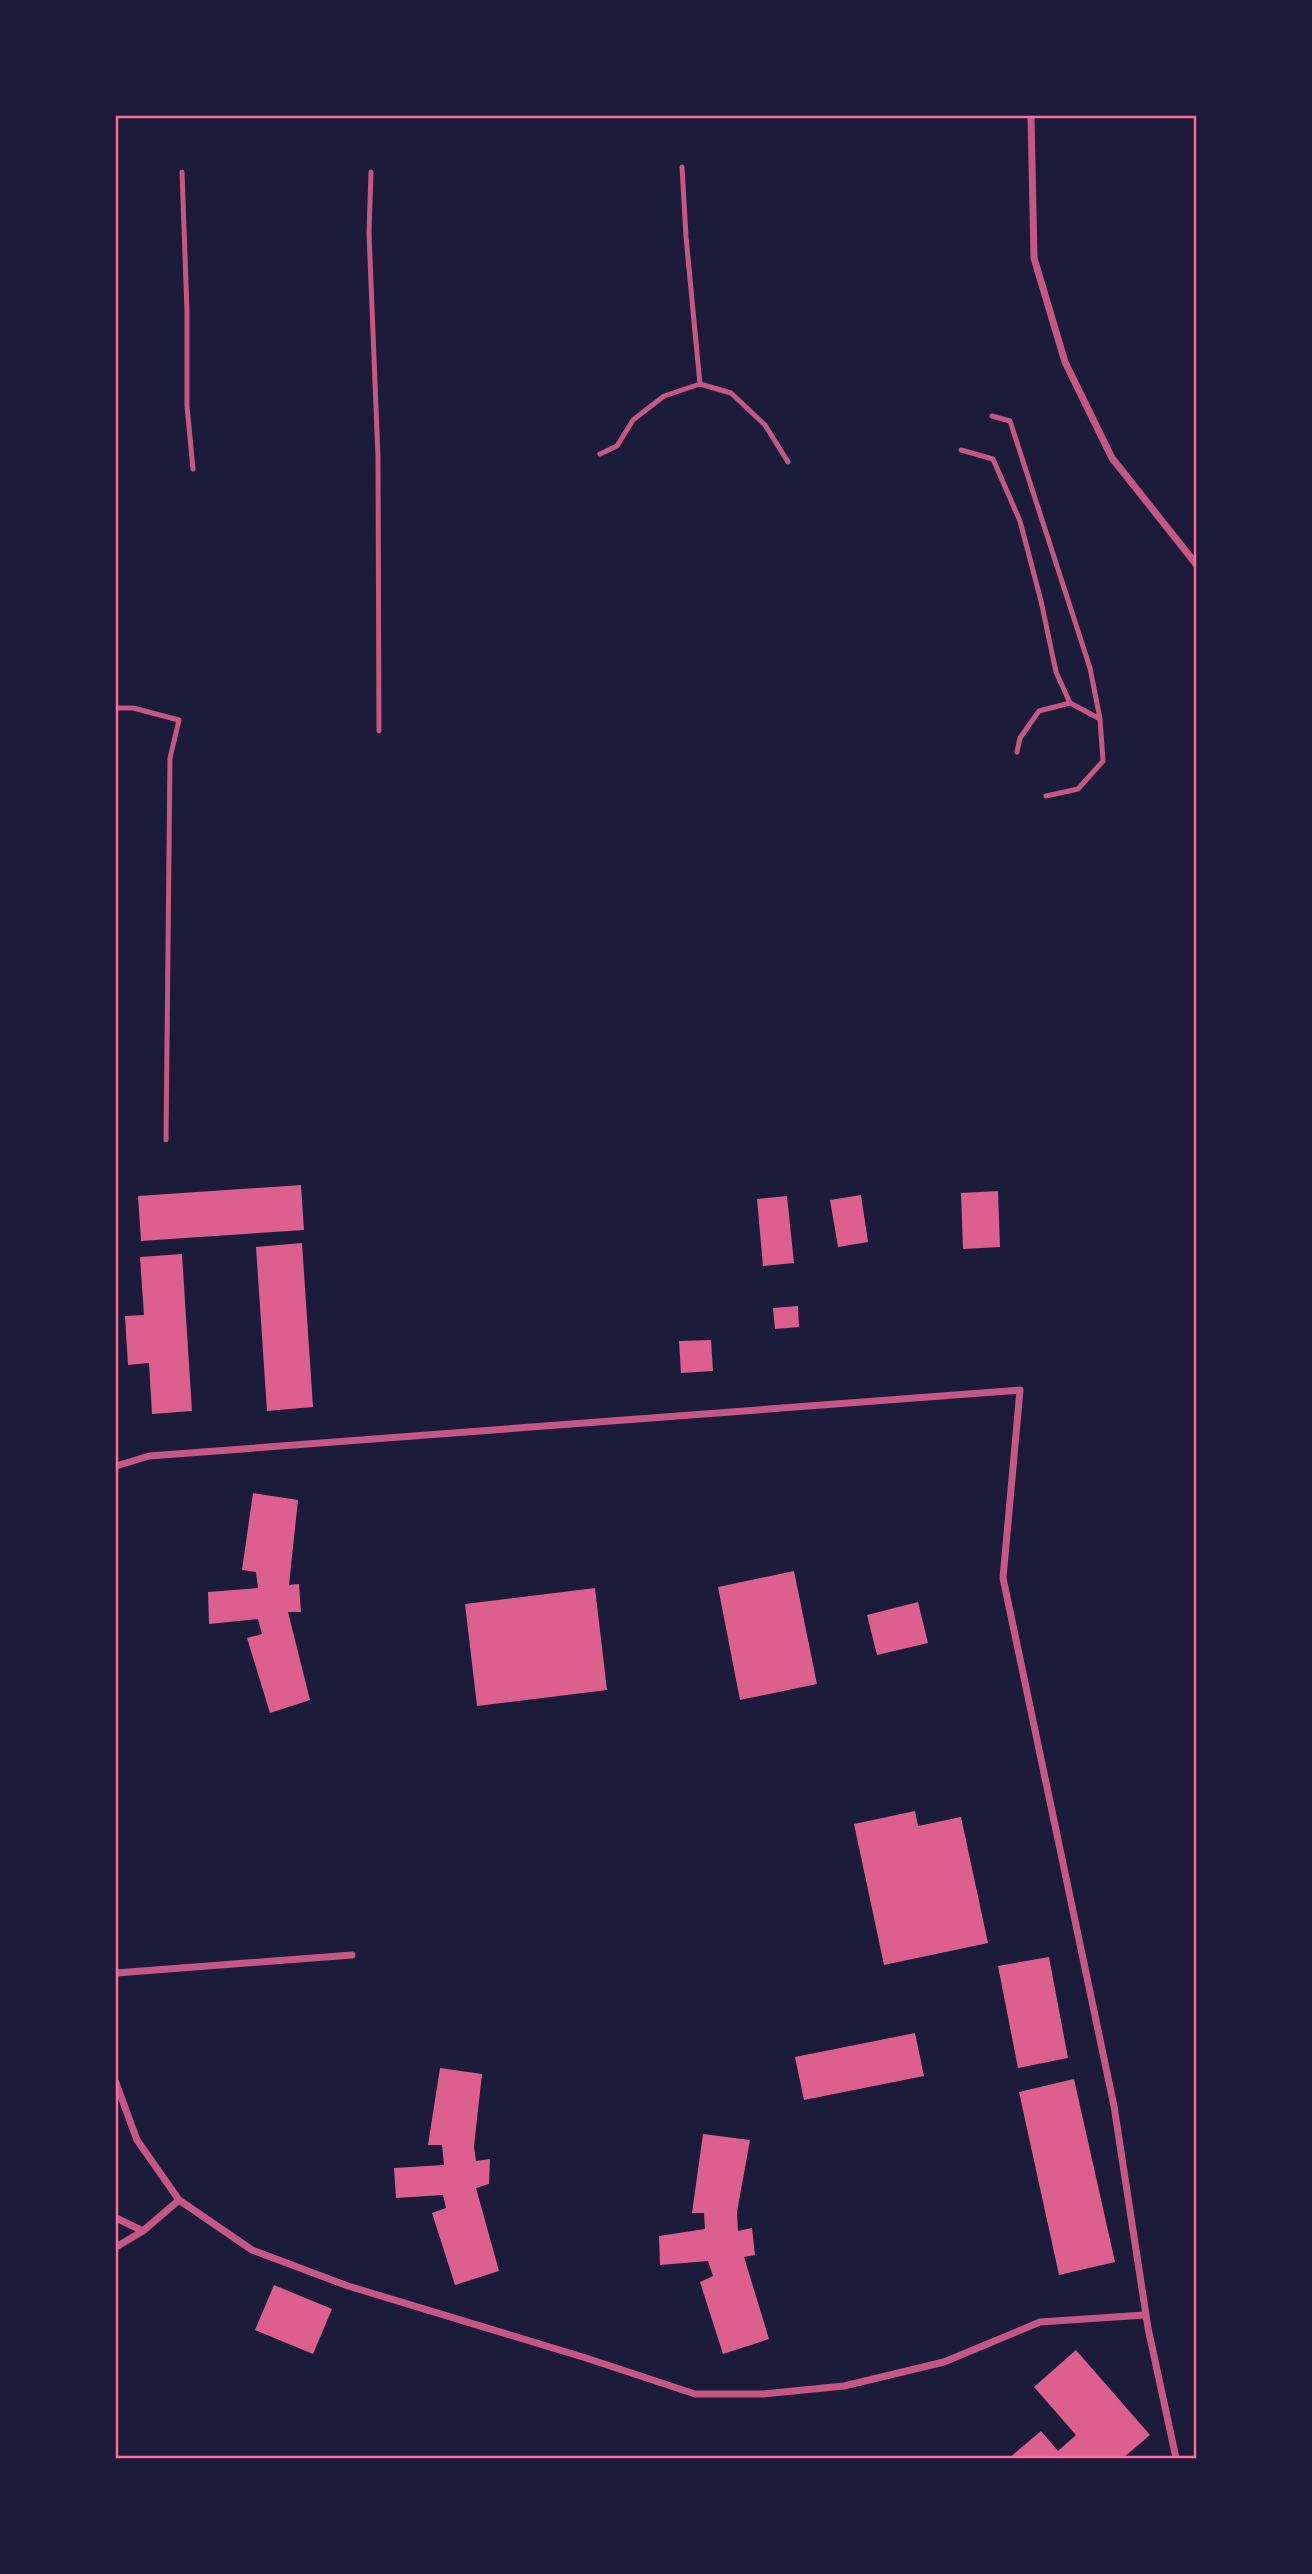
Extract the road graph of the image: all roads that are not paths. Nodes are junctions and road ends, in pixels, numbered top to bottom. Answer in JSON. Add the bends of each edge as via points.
{"nodes":[{"id":1,"x":1031,"y":116,"type":"edge"},
{"id":2,"x":682,"y":167,"type":"dead end"},
{"id":3,"x":182,"y":172,"type":"dead end"},
{"id":4,"x":371,"y":172,"type":"dead end"},
{"id":5,"x":700,"y":384,"type":"junction"},
{"id":6,"x":992,"y":416,"type":"dead end"},
{"id":7,"x":961,"y":450,"type":"dead end"},
{"id":8,"x":600,"y":454,"type":"dead end"},
{"id":9,"x":788,"y":462,"type":"dead end"},
{"id":10,"x":193,"y":469,"type":"dead end"},
{"id":11,"x":1196,"y":564,"type":"edge"},
{"id":12,"x":1070,"y":703,"type":"junction"},
{"id":13,"x":116,"y":708,"type":"edge"},
{"id":14,"x":1100,"y":719,"type":"junction"},
{"id":15,"x":379,"y":731,"type":"dead end"},
{"id":16,"x":1017,"y":752,"type":"dead end"},
{"id":17,"x":1046,"y":796,"type":"dead end"},
{"id":18,"x":166,"y":1140,"type":"dead end"},
{"id":19,"x":116,"y":1466,"type":"edge"},
{"id":20,"x":352,"y":1955,"type":"dead end"},
{"id":21,"x":116,"y":1973,"type":"edge"},
{"id":22,"x":116,"y":2083,"type":"edge"},
{"id":23,"x":179,"y":2200,"type":"junction"},
{"id":24,"x":116,"y":2218,"type":"edge"},
{"id":25,"x":143,"y":2231,"type":"junction"},
{"id":26,"x":116,"y":2247,"type":"edge"},
{"id":27,"x":1145,"y":2315,"type":"junction"},
{"id":28,"x":1176,"y":2459,"type":"edge"}],
"edges":[{"from":1,"to":11,"type":"street","via":[[1034,258],[1065,362],[1112,458]]},
{"from":2,"to":5,"type":"lane"},
{"from":3,"to":10,"type":"lane","via":[[187,406]]},
{"from":4,"to":15,"type":"lane","via":[[369,233],[379,457]]},
{"from":5,"to":8,"type":"lane","via":[[664,396],[633,420],[617,446]]},
{"from":5,"to":9,"type":"lane","via":[[731,393],[765,425]]},
{"from":6,"to":14,"type":"lane","via":[[1010,421],[1090,668]]},
{"from":7,"to":12,"type":"lane","via":[[993,459],[1020,521],[1056,672]]},
{"from":12,"to":14,"type":"lane"},
{"from":12,"to":16,"type":"lane","via":[[1039,711],[1020,738]]},
{"from":13,"to":18,"type":"lane","via":[[179,720],[170,758]]},
{"from":14,"to":17,"type":"lane","via":[[1104,761],[1077,789]]},
{"from":19,"to":27,"type":"street","via":[[149,1456],[1020,1390],[1003,1577],[1114,2106]]},
{"from":20,"to":21,"type":"street"},
{"from":22,"to":23,"type":"street","via":[[136,2140]]},
{"from":23,"to":25,"type":"street"},
{"from":23,"to":27,"type":"street","via":[[252,2250],[348,2286],[695,2394],[763,2394],[844,2386],[944,2362],[1040,2322]]},
{"from":24,"to":25,"type":"street"},
{"from":25,"to":26,"type":"street"},
{"from":27,"to":28,"type":"street"}]}
